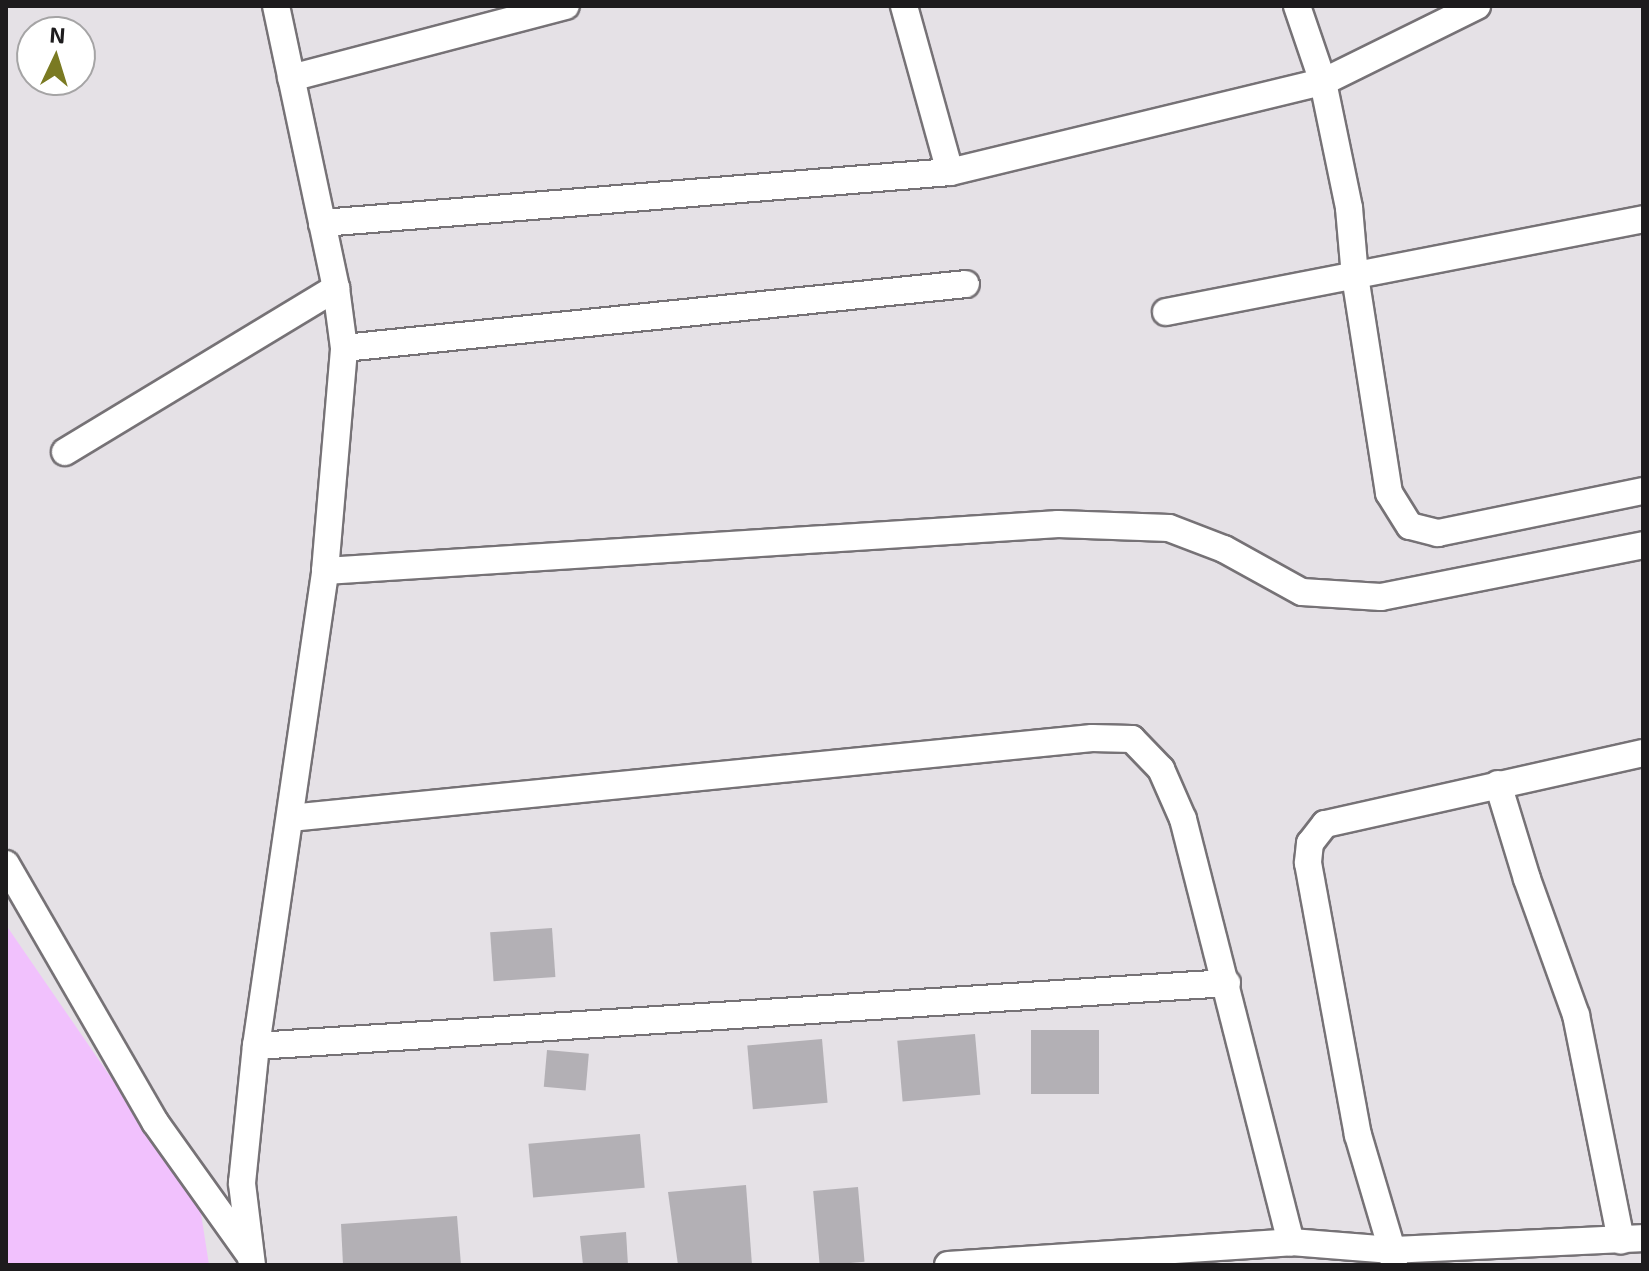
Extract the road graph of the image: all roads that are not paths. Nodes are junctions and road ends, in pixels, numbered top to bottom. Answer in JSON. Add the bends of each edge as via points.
{"nodes":[{"id":1,"x":276,"y":6,"type":"edge"},
{"id":2,"x":566,"y":6,"type":"edge"},
{"id":3,"x":904,"y":6,"type":"edge"},
{"id":4,"x":1297,"y":6,"type":"edge"},
{"id":5,"x":1477,"y":6,"type":"edge"},
{"id":6,"x":291,"y":78,"type":"junction"},
{"id":7,"x":1323,"y":82,"type":"junction"},
{"id":8,"x":950,"y":172,"type":"junction"},
{"id":9,"x":1643,"y":219,"type":"edge"},
{"id":10,"x":322,"y":223,"type":"junction"},
{"id":11,"x":1355,"y":276,"type":"junction"},
{"id":12,"x":966,"y":284,"type":"dead end"},
{"id":13,"x":336,"y":288,"type":"junction"},
{"id":14,"x":1166,"y":312,"type":"dead end"},
{"id":15,"x":344,"y":348,"type":"junction"},
{"id":16,"x":65,"y":452,"type":"dead end"},
{"id":17,"x":1643,"y":491,"type":"edge"},
{"id":18,"x":1643,"y":545,"type":"edge"},
{"id":19,"x":325,"y":571,"type":"junction"},
{"id":20,"x":1643,"y":753,"type":"edge"},
{"id":21,"x":1498,"y":784,"type":"junction"},
{"id":22,"x":290,"y":818,"type":"junction"},
{"id":23,"x":6,"y":864,"type":"edge"},
{"id":24,"x":1227,"y":983,"type":"junction"},
{"id":25,"x":256,"y":1046,"type":"junction"},
{"id":26,"x":1632,"y":1240,"type":"edge"},
{"id":27,"x":1291,"y":1242,"type":"junction"},
{"id":28,"x":1393,"y":1258,"type":"edge"},
{"id":29,"x":252,"y":1261,"type":"edge"},
{"id":30,"x":948,"y":1265,"type":"edge"}],
"edges":[{"from":1,"to":6,"type":"street"},
{"from":2,"to":6,"type":"street"},
{"from":3,"to":8,"type":"street"},
{"from":4,"to":7,"type":"street"},
{"from":5,"to":7,"type":"street"},
{"from":6,"to":10,"type":"street"},
{"from":7,"to":8,"type":"street"},
{"from":7,"to":11,"type":"street","via":[[1349,208]]},
{"from":8,"to":10,"type":"street"},
{"from":9,"to":11,"type":"street"},
{"from":10,"to":13,"type":"street"},
{"from":11,"to":14,"type":"street"},
{"from":11,"to":17,"type":"street","via":[[1389,493],[1410,526],[1438,533]]},
{"from":12,"to":15,"type":"street"},
{"from":13,"to":15,"type":"street"},
{"from":13,"to":16,"type":"street"},
{"from":15,"to":19,"type":"street"},
{"from":18,"to":19,"type":"street","via":[[1381,597],[1302,592],[1224,549],[1169,528],[1058,524]]},
{"from":19,"to":22,"type":"street"},
{"from":20,"to":21,"type":"street"},
{"from":21,"to":26,"type":"street","via":[[1576,1015]]},
{"from":21,"to":28,"type":"street","via":[[1325,824],[1310,843],[1308,863],[1358,1135]]},
{"from":22,"to":24,"type":"street","via":[[1092,738],[1132,739],[1161,769],[1183,819]]},
{"from":22,"to":25,"type":"street"},
{"from":23,"to":29,"type":"street","via":[[155,1122]]},
{"from":24,"to":25,"type":"street"},
{"from":24,"to":27,"type":"street"},
{"from":25,"to":29,"type":"street","via":[[242,1183]]},
{"from":26,"to":28,"type":"street"},
{"from":27,"to":28,"type":"street"},
{"from":27,"to":30,"type":"street"}]}
